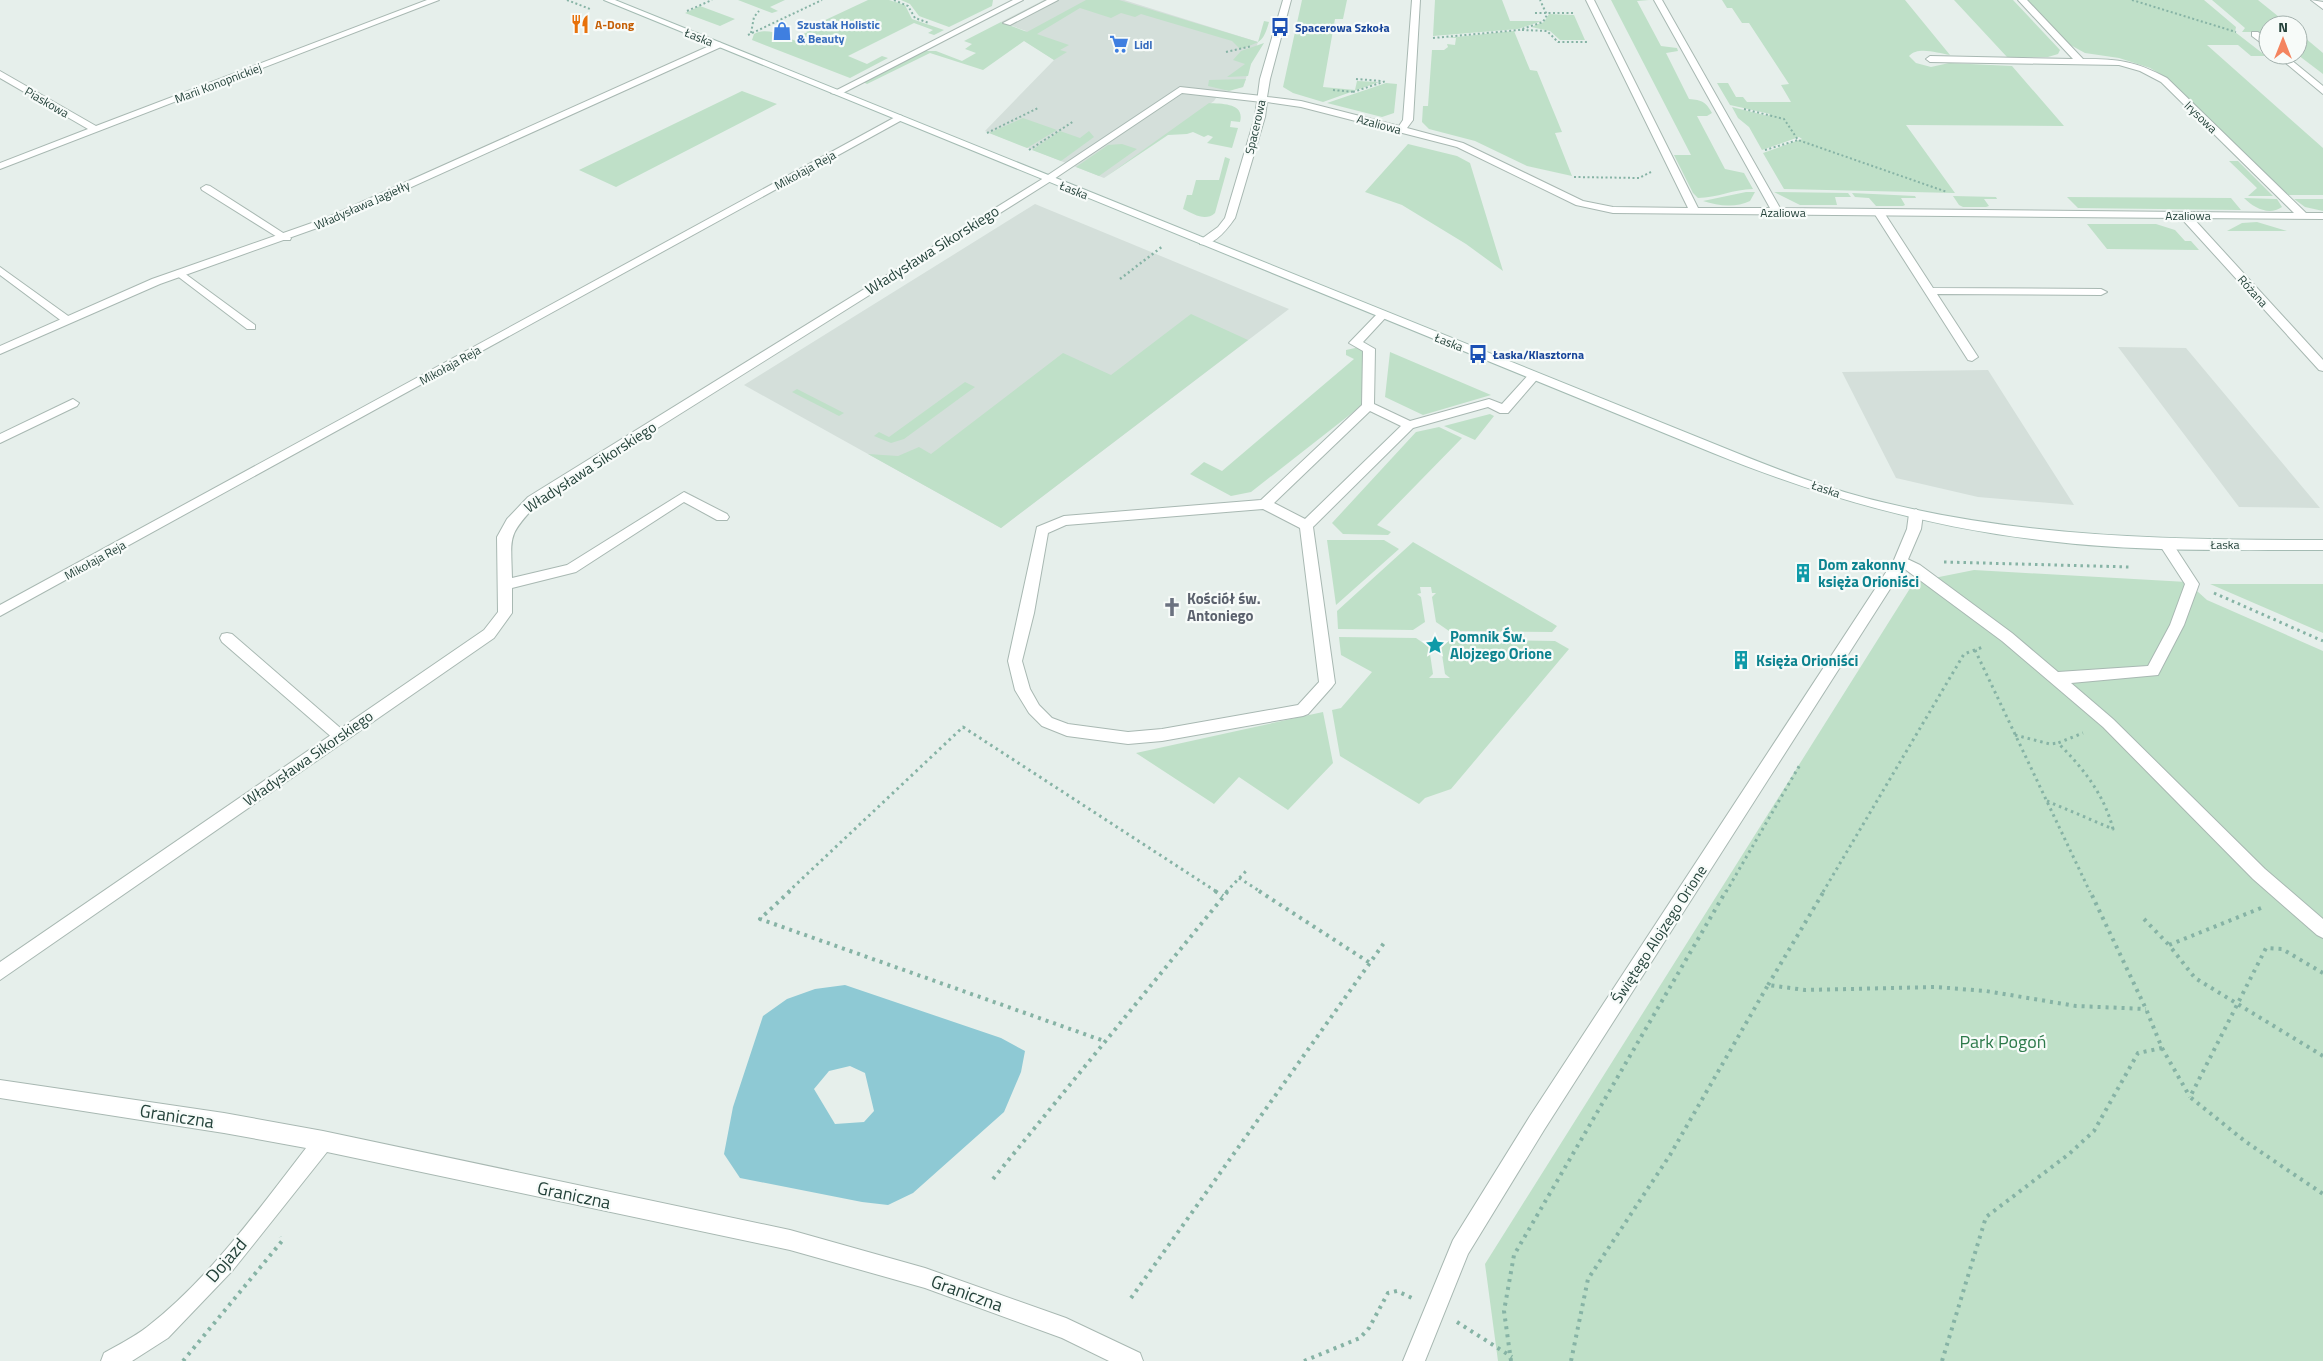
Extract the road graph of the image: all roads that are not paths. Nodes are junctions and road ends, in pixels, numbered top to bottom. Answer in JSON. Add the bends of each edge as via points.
{"nodes":[{"id":1,"x":435,"y":0,"type":"edge"},
{"id":2,"x":608,"y":0,"type":"edge"},
{"id":3,"x":1019,"y":0,"type":"edge"},
{"id":4,"x":1054,"y":0,"type":"edge"},
{"id":5,"x":1287,"y":0,"type":"edge"},
{"id":6,"x":1416,"y":0,"type":"edge"},
{"id":7,"x":1590,"y":0,"type":"edge"},
{"id":8,"x":1658,"y":0,"type":"edge"},
{"id":9,"x":2022,"y":0,"type":"edge"},
{"id":10,"x":2316,"y":0,"type":"edge"},
{"id":11,"x":2323,"y":6,"type":"edge"},
{"id":12,"x":1007,"y":23,"type":"dead end"},
{"id":13,"x":2255,"y":34,"type":"dead end"},
{"id":14,"x":2258,"y":37,"type":"edge"},
{"id":15,"x":718,"y":44,"type":"junction"},
{"id":16,"x":1930,"y":59,"type":"dead end"},
{"id":17,"x":2079,"y":60,"type":"junction"},
{"id":18,"x":2292,"y":65,"type":"edge"},
{"id":19,"x":0,"y":74,"type":"edge"},
{"id":20,"x":2323,"y":91,"type":"edge"},
{"id":21,"x":836,"y":93,"type":"junction"},
{"id":22,"x":1262,"y":99,"type":"junction"},
{"id":23,"x":899,"y":118,"type":"junction"},
{"id":24,"x":95,"y":129,"type":"junction"},
{"id":25,"x":1401,"y":130,"type":"junction"},
{"id":26,"x":0,"y":166,"type":"edge"},
{"id":27,"x":1047,"y":179,"type":"junction"},
{"id":28,"x":206,"y":188,"type":"dead end"},
{"id":29,"x":1695,"y":211,"type":"junction"},
{"id":30,"x":1777,"y":212,"type":"junction"},
{"id":31,"x":1879,"y":212,"type":"junction"},
{"id":32,"x":2184,"y":215,"type":"junction"},
{"id":33,"x":2303,"y":216,"type":"junction"},
{"id":34,"x":2323,"y":216,"type":"edge"},
{"id":35,"x":286,"y":238,"type":"junction"},
{"id":36,"x":1204,"y":242,"type":"junction"},
{"id":37,"x":0,"y":270,"type":"edge"},
{"id":38,"x":180,"y":273,"type":"junction"},
{"id":39,"x":1930,"y":291,"type":"junction"},
{"id":40,"x":2101,"y":292,"type":"dead end"},
{"id":41,"x":1382,"y":315,"type":"junction"},
{"id":42,"x":67,"y":320,"type":"junction"},
{"id":43,"x":251,"y":327,"type":"dead end"},
{"id":44,"x":0,"y":350,"type":"edge"},
{"id":45,"x":1972,"y":357,"type":"dead end"},
{"id":46,"x":2323,"y":367,"type":"edge"},
{"id":47,"x":1534,"y":376,"type":"junction"},
{"id":48,"x":73,"y":403,"type":"dead end"},
{"id":49,"x":1368,"y":406,"type":"junction"},
{"id":50,"x":1409,"y":425,"type":"junction"},
{"id":51,"x":0,"y":439,"type":"edge"},
{"id":52,"x":1265,"y":504,"type":"junction"},
{"id":53,"x":1916,"y":514,"type":"junction"},
{"id":54,"x":722,"y":517,"type":"dead end"},
{"id":55,"x":1306,"y":526,"type":"junction"},
{"id":56,"x":2166,"y":544,"type":"junction"},
{"id":57,"x":2323,"y":545,"type":"edge"},
{"id":58,"x":1912,"y":563,"type":"junction"},
{"id":59,"x":505,"y":585,"type":"junction"},
{"id":60,"x":0,"y":611,"type":"edge"},
{"id":61,"x":227,"y":638,"type":"dead end"},
{"id":62,"x":2054,"y":678,"type":"junction"},
{"id":63,"x":340,"y":736,"type":"junction"},
{"id":64,"x":2323,"y":930,"type":"edge"},
{"id":65,"x":0,"y":972,"type":"edge"},
{"id":66,"x":0,"y":1089,"type":"edge"},
{"id":67,"x":323,"y":1141,"type":"junction"},
{"id":68,"x":112,"y":1361,"type":"edge"},
{"id":69,"x":1132,"y":1361,"type":"edge"},
{"id":70,"x":1414,"y":1361,"type":"edge"}],
"edges":[{"from":1,"to":24,"type":"street","name":"Marii Konopnickiej"},
{"from":2,"to":15,"type":"street","name":"Łaska"},
{"from":3,"to":21,"type":"street"},
{"from":4,"to":12,"type":"street"},
{"from":5,"to":22,"type":"street","name":"Spacerowa"},
{"from":6,"to":25,"type":"street","via":[[1408,120]]},
{"from":7,"to":29,"type":"street"},
{"from":8,"to":30,"type":"street"},
{"from":9,"to":17,"type":"street"},
{"from":10,"to":11,"type":"street"},
{"from":13,"to":14,"type":"street"},
{"from":15,"to":21,"type":"street","name":"Łaska"},
{"from":15,"to":35,"type":"street","name":"Władysława Jagiełły"},
{"from":16,"to":17,"type":"street","name":"Irysowa"},
{"from":17,"to":33,"type":"street","name":"Irysowa","via":[[2120,62],[2164,80]]},
{"from":18,"to":20,"type":"street"},
{"from":19,"to":24,"type":"street","name":"Piaskowa"},
{"from":21,"to":23,"type":"street","name":"Łaska"},
{"from":22,"to":25,"type":"street","name":"Azaliowa","via":[[1301,104]]},
{"from":22,"to":27,"type":"street","name":"Azaliowa","via":[[1180,90]]},
{"from":22,"to":36,"type":"street","name":"Spacerowa","via":[[1260,117],[1230,218],[1222,229]]},
{"from":23,"to":27,"type":"street","name":"Łaska"},
{"from":23,"to":60,"type":"street","name":"Mikołaja Reja"},
{"from":24,"to":26,"type":"street","name":"Marii Konopnickiej"},
{"from":25,"to":29,"type":"street","name":"Azaliowa","via":[[1473,150],[1596,207]]},
{"from":27,"to":36,"type":"street","name":"Łaska"},
{"from":27,"to":59,"type":"street","name":"Władysława Sikorskiego","via":[[533,500],[512,522],[504,537]]},
{"from":28,"to":35,"type":"street"},
{"from":29,"to":30,"type":"street","name":"Azaliowa"},
{"from":30,"to":31,"type":"street","name":"Azaliowa"},
{"from":31,"to":32,"type":"street","name":"Azaliowa"},
{"from":31,"to":39,"type":"street"},
{"from":32,"to":33,"type":"street","name":"Azaliowa"},
{"from":32,"to":46,"type":"street","name":"Różana"},
{"from":33,"to":34,"type":"street","name":"Azaliowa"},
{"from":35,"to":38,"type":"street","name":"Władysława Jagiełły"},
{"from":36,"to":41,"type":"street","name":"Łaska"},
{"from":37,"to":42,"type":"street"},
{"from":38,"to":42,"type":"street","name":"Władysława Jagiełły"},
{"from":38,"to":43,"type":"street"},
{"from":39,"to":40,"type":"street"},
{"from":39,"to":45,"type":"street"},
{"from":41,"to":47,"type":"street","name":"Łaska"},
{"from":41,"to":49,"type":"street","via":[[1355,343],[1370,349]]},
{"from":42,"to":44,"type":"street","name":"Władysława Jagiełły"},
{"from":47,"to":50,"type":"street","via":[[1504,410],[1489,403]]},
{"from":47,"to":53,"type":"street","name":"Łaska","via":[[1768,470],[1853,498]]},
{"from":48,"to":51,"type":"street"},
{"from":49,"to":50,"type":"street"},
{"from":49,"to":52,"type":"street"},
{"from":50,"to":55,"type":"street"},
{"from":52,"to":55,"type":"street"},
{"from":52,"to":55,"type":"street","via":[[1064,521],[1042,530],[1015,661],[1023,690],[1034,709],[1047,722],[1067,730],[1128,738],[1303,710],[1327,683]]},
{"from":53,"to":56,"type":"street","name":"Łaska","via":[[2054,537]]},
{"from":53,"to":58,"type":"street","name":"Świętego Alojzego Orione"},
{"from":54,"to":59,"type":"street","via":[[684,496],[571,569]]},
{"from":56,"to":57,"type":"street","name":"Łaska"},
{"from":56,"to":62,"type":"street","via":[[2192,584],[2177,625],[2153,671]]},
{"from":58,"to":62,"type":"street"},
{"from":58,"to":70,"type":"street","name":"Świętego Alojzego Orione","via":[[1536,1123],[1460,1247]]},
{"from":59,"to":63,"type":"street","name":"Władysława Sikorskiego","via":[[505,613],[489,634]]},
{"from":61,"to":63,"type":"street"},
{"from":62,"to":64,"type":"street","via":[[2108,723],[2259,874]]},
{"from":63,"to":65,"type":"street","name":"Władysława Sikorskiego"},
{"from":66,"to":67,"type":"street","name":"Graniczna"},
{"from":67,"to":68,"type":"street","name":"Dojazd","via":[[280,1198],[206,1285],[159,1331]]},
{"from":67,"to":69,"type":"street","name":"Graniczna","via":[[799,1243],[925,1278],[1066,1329]]}]}
